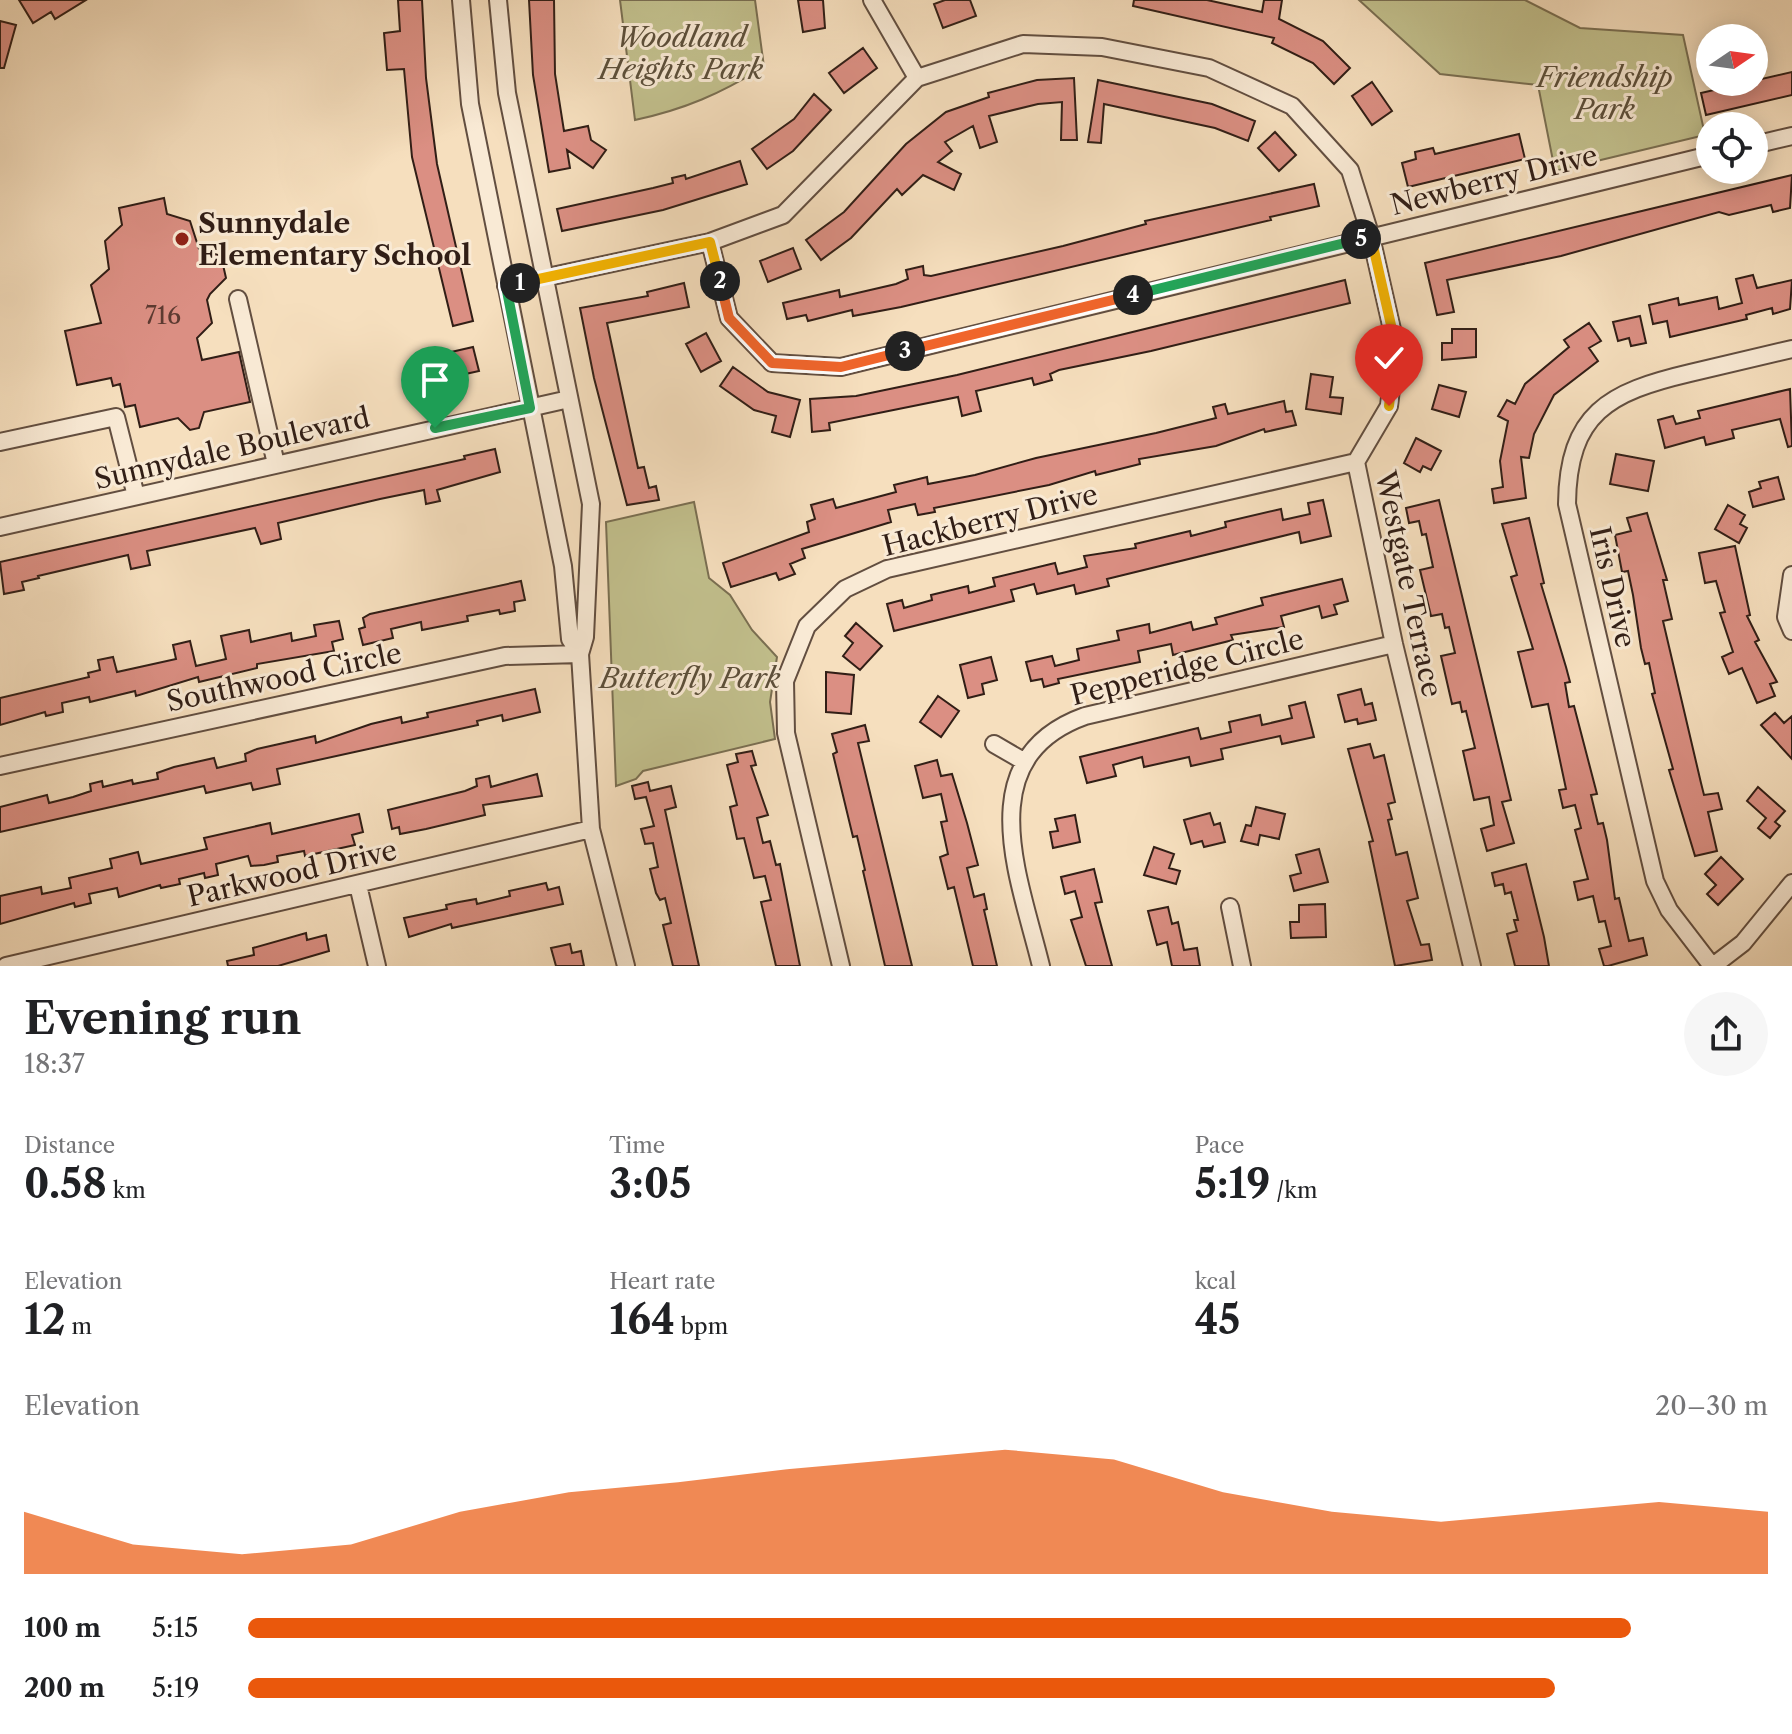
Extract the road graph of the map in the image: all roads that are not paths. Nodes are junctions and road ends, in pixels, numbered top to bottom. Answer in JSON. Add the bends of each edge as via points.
{"nodes":[{"id":1,"x":461,"y":0,"type":"edge"},
{"id":2,"x":498,"y":0,"type":"edge"},
{"id":3,"x":872,"y":0,"type":"edge"},
{"id":4,"x":917,"y":78,"type":"junction"},
{"id":5,"x":1792,"y":136,"type":"edge"},
{"id":6,"x":1768,"y":142,"type":"edge"},
{"id":7,"x":1696,"y":158,"type":"edge"},
{"id":8,"x":1371,"y":237,"type":"junction"},
{"id":9,"x":710,"y":242,"type":"junction"},
{"id":10,"x":544,"y":278,"type":"junction"},
{"id":11,"x":506,"y":286,"type":"junction"},
{"id":12,"x":238,"y":299,"type":"dead end"},
{"id":13,"x":1792,"y":349,"type":"edge"},
{"id":14,"x":569,"y":399,"type":"junction"},
{"id":15,"x":530,"y":408,"type":"junction"},
{"id":16,"x":0,"y":442,"type":"edge"},
{"id":17,"x":1356,"y":462,"type":"junction"},
{"id":18,"x":276,"y":464,"type":"junction"},
{"id":19,"x":136,"y":496,"type":"junction"},
{"id":20,"x":0,"y":528,"type":"edge"},
{"id":21,"x":1792,"y":575,"type":"edge"},
{"id":22,"x":1792,"y":631,"type":"edge"},
{"id":23,"x":1394,"y":644,"type":"junction"},
{"id":24,"x":580,"y":654,"type":"junction"},
{"id":25,"x":994,"y":744,"type":"dead end"},
{"id":26,"x":1025,"y":762,"type":"junction"},
{"id":27,"x":0,"y":766,"type":"edge"},
{"id":28,"x":591,"y":829,"type":"junction"},
{"id":29,"x":1792,"y":883,"type":"edge"},
{"id":30,"x":358,"y":885,"type":"junction"},
{"id":31,"x":1230,"y":907,"type":"dead end"},
{"id":32,"x":6,"y":966,"type":"edge"},
{"id":33,"x":377,"y":966,"type":"edge"},
{"id":34,"x":626,"y":966,"type":"edge"},
{"id":35,"x":841,"y":966,"type":"edge"},
{"id":36,"x":1041,"y":966,"type":"edge"},
{"id":37,"x":1242,"y":966,"type":"edge"},
{"id":38,"x":1472,"y":966,"type":"edge"},
{"id":39,"x":1713,"y":966,"type":"edge"}],
"edges":[{"from":1,"to":11,"type":"street","via":[[470,104]]},
{"from":2,"to":10,"type":"street","via":[[507,93]]},
{"from":3,"to":4,"type":"street"},
{"from":4,"to":8,"type":"street","name":"Westgate Terrace","via":[[1023,44],[1102,47],[1209,68],[1292,106],[1350,170]]},
{"from":4,"to":9,"type":"street","name":"Westgate Terrace","via":[[783,215]]},
{"from":5,"to":6,"type":"street"},
{"from":7,"to":8,"type":"street","name":"Newberry Drive"},
{"from":8,"to":9,"type":"street","name":"Newberry Drive","via":[[841,367],[772,363],[729,318]]},
{"from":8,"to":17,"type":"street","name":"Westgate Terrace","via":[[1396,347],[1389,406]]},
{"from":9,"to":10,"type":"street","name":"Westgate Terrace"},
{"from":10,"to":11,"type":"street","name":"Westgate Terrace"},
{"from":10,"to":14,"type":"street"},
{"from":11,"to":15,"type":"street"},
{"from":12,"to":18,"type":"street"},
{"from":13,"to":39,"type":"street","name":"Iris Drive","via":[[1639,385],[1605,404],[1579,435],[1568,469],[1567,504],[1655,881],[1669,910]]},
{"from":14,"to":15,"type":"street","name":"Sunnydale Boulevard"},
{"from":14,"to":24,"type":"street","via":[[591,504]]},
{"from":15,"to":18,"type":"street","name":"Sunnydale Boulevard"},
{"from":15,"to":24,"type":"street","via":[[563,566],[570,639]]},
{"from":16,"to":19,"type":"street","via":[[116,417]]},
{"from":17,"to":23,"type":"street","name":"Westgate Terrace"},
{"from":17,"to":35,"type":"street","name":"Hackberry Drive","via":[[887,569],[845,589],[807,626],[785,681],[786,733]]},
{"from":18,"to":19,"type":"street","name":"Sunnydale Boulevard"},
{"from":19,"to":20,"type":"street","name":"Sunnydale Boulevard"},
{"from":21,"to":22,"type":"street","via":[[1786,617]]},
{"from":23,"to":26,"type":"street","name":"Pepperidge Circle","via":[[1085,716],[1050,734]]},
{"from":23,"to":38,"type":"street","name":"Westgate Terrace"},
{"from":24,"to":27,"type":"street","name":"Southwood Circle","via":[[505,656]]},
{"from":24,"to":28,"type":"street"},
{"from":25,"to":26,"type":"street"},
{"from":26,"to":36,"type":"street","name":"Pepperidge Circle","via":[[1013,789],[1009,822]]},
{"from":28,"to":30,"type":"street","name":"Parkwood Drive"},
{"from":28,"to":34,"type":"street"},
{"from":29,"to":39,"type":"street","via":[[1743,943]]},
{"from":30,"to":32,"type":"street","name":"Parkwood Drive"},
{"from":30,"to":33,"type":"street"},
{"from":31,"to":37,"type":"street"}]}
